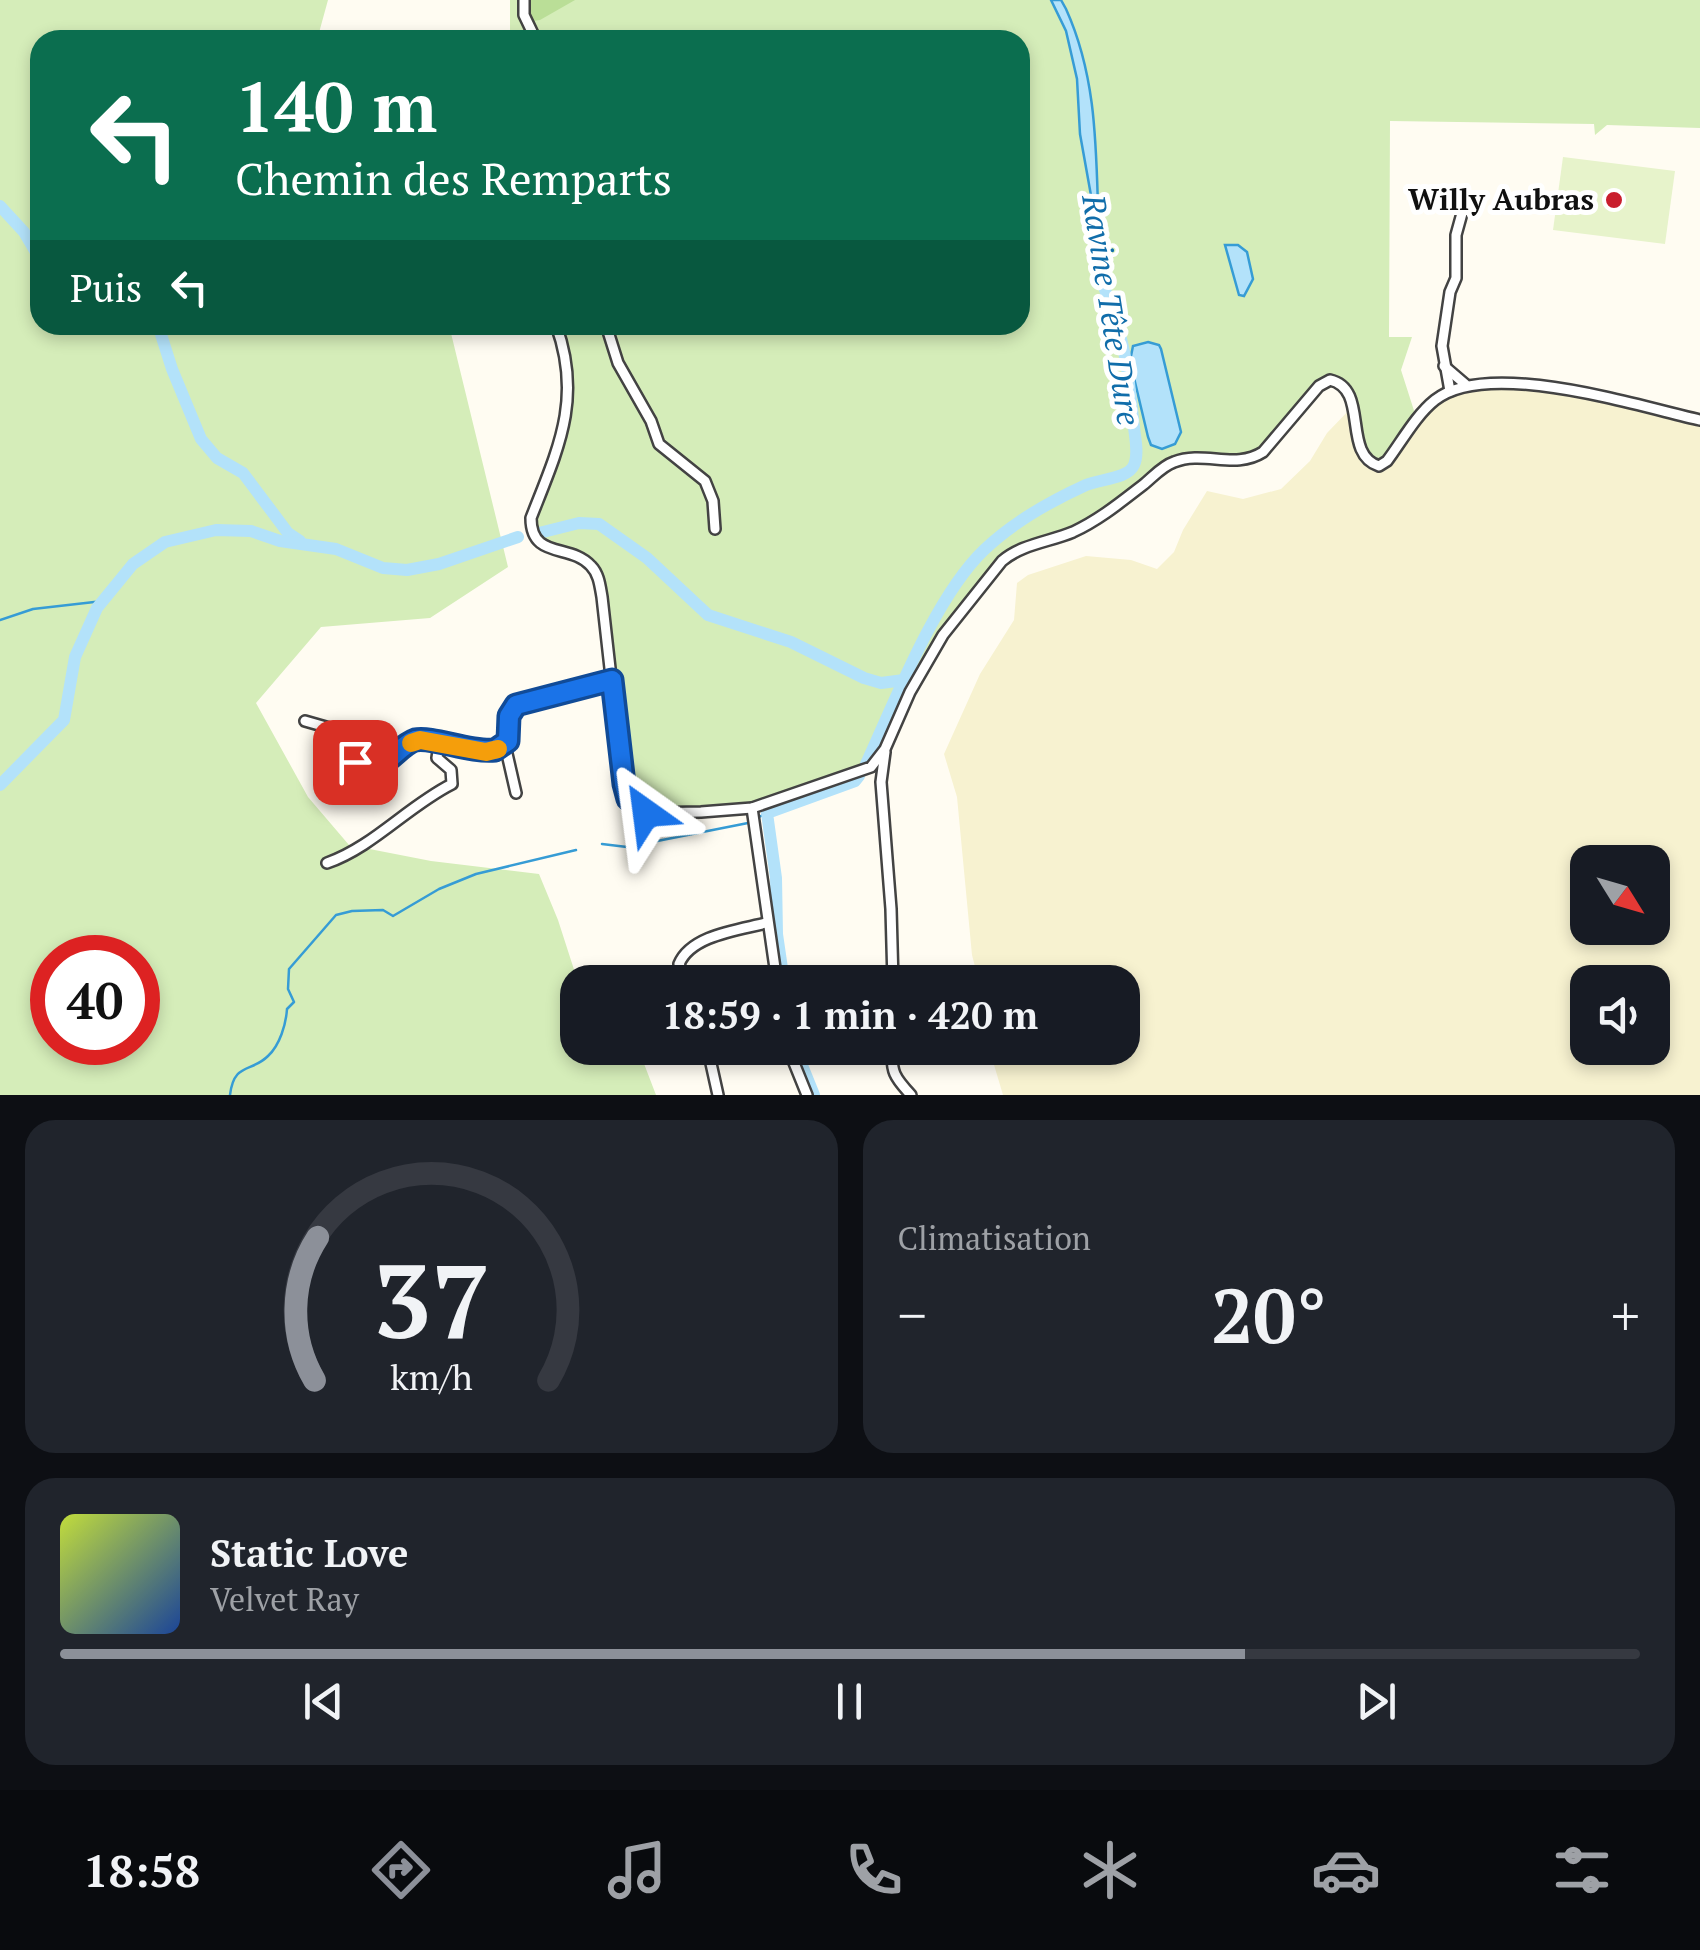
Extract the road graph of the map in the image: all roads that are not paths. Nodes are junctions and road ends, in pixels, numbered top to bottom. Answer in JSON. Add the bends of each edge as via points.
{"nodes":[{"id":1,"x":524,"y":0,"type":"edge"},
{"id":2,"x":531,"y":30,"type":"edge"},
{"id":3,"x":1464,"y":206,"type":"dead end"},
{"id":4,"x":559,"y":335,"type":"edge"},
{"id":5,"x":609,"y":335,"type":"edge"},
{"id":6,"x":1444,"y":366,"type":"junction"},
{"id":7,"x":1465,"y":384,"type":"junction"},
{"id":8,"x":1450,"y":391,"type":"junction"},
{"id":9,"x":1700,"y":420,"type":"edge"},
{"id":10,"x":716,"y":529,"type":"dead end"},
{"id":11,"x":612,"y":680,"type":"junction"},
{"id":12,"x":304,"y":720,"type":"dead end"},
{"id":13,"x":439,"y":743,"type":"junction"},
{"id":14,"x":505,"y":745,"type":"junction"},
{"id":15,"x":886,"y":749,"type":"junction"},
{"id":16,"x":516,"y":793,"type":"dead end"},
{"id":17,"x":752,"y":808,"type":"junction"},
{"id":18,"x":327,"y":863,"type":"dead end"},
{"id":19,"x":766,"y":922,"type":"junction"},
{"id":20,"x":679,"y":965,"type":"edge"},
{"id":21,"x":773,"y":965,"type":"edge"},
{"id":22,"x":893,"y":965,"type":"edge"},
{"id":23,"x":711,"y":1065,"type":"edge"},
{"id":24,"x":793,"y":1065,"type":"edge"},
{"id":25,"x":890,"y":1065,"type":"edge"},
{"id":26,"x":718,"y":1095,"type":"edge"},
{"id":27,"x":806,"y":1095,"type":"edge"},
{"id":28,"x":910,"y":1095,"type":"edge"}],
"edges":[{"from":1,"to":2,"type":"street"},
{"from":3,"to":6,"type":"street"},
{"from":4,"to":11,"type":"street","via":[[568,405],[531,530],[545,546],[583,559],[596,574]]},
{"from":5,"to":10,"type":"street","via":[[659,444],[705,481]]},
{"from":6,"to":7,"type":"street"},
{"from":6,"to":8,"type":"street"},
{"from":7,"to":8,"type":"street"},
{"from":7,"to":9,"type":"street","via":[[1517,382]]},
{"from":8,"to":15,"type":"street","via":[[1427,408],[1379,466],[1360,450],[1353,406],[1343,387],[1330,380],[1252,459],[1192,456],[1169,463],[1109,511],[1012,552],[959,612],[916,680]]},
{"from":11,"to":14,"type":"street","via":[[516,705]]},
{"from":11,"to":17,"type":"street","via":[[624,784],[637,808]]},
{"from":12,"to":13,"type":"street","via":[[340,732],[359,764],[382,764],[414,740]]},
{"from":13,"to":14,"type":"street","via":[[486,752]]},
{"from":13,"to":18,"type":"street","via":[[437,758],[451,770],[452,784]]},
{"from":14,"to":16,"type":"street"},
{"from":15,"to":17,"type":"street","via":[[865,770]]},
{"from":15,"to":22,"type":"street","via":[[881,782]]},
{"from":17,"to":19,"type":"street"},
{"from":19,"to":20,"type":"street","via":[[708,939]]},
{"from":19,"to":21,"type":"street"},
{"from":23,"to":26,"type":"street"},
{"from":24,"to":27,"type":"street"},
{"from":25,"to":28,"type":"street"}]}
